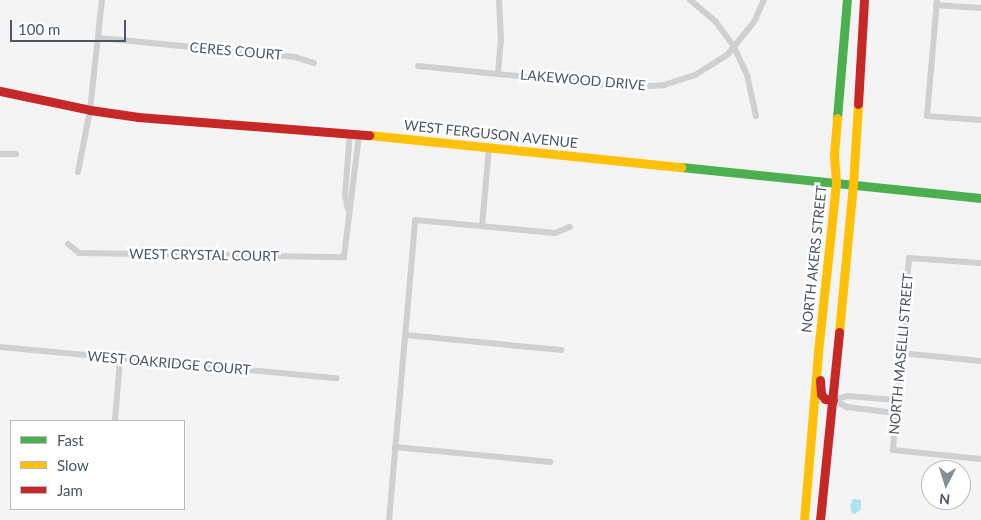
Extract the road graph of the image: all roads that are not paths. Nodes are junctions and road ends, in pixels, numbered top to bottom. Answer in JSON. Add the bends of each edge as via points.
{"nodes":[{"id":1,"x":102,"y":0,"type":"edge"},
{"id":2,"x":499,"y":0,"type":"edge"},
{"id":3,"x":690,"y":0,"type":"edge"},
{"id":4,"x":764,"y":0,"type":"edge"},
{"id":5,"x":847,"y":0,"type":"edge"},
{"id":6,"x":864,"y":0,"type":"edge"},
{"id":7,"x":937,"y":3,"type":"edge"},
{"id":8,"x":981,"y":8,"type":"edge"},
{"id":9,"x":99,"y":38,"type":"junction"},
{"id":10,"x":734,"y":48,"type":"junction"},
{"id":11,"x":314,"y":63,"type":"dead end"},
{"id":12,"x":418,"y":66,"type":"dead end"},
{"id":13,"x":498,"y":73,"type":"junction"},
{"id":14,"x":0,"y":91,"type":"edge"},
{"id":15,"x":90,"y":110,"type":"junction"},
{"id":16,"x":756,"y":116,"type":"dead end"},
{"id":17,"x":981,"y":120,"type":"edge"},
{"id":18,"x":355,"y":134,"type":"junction"},
{"id":19,"x":489,"y":147,"type":"junction"},
{"id":20,"x":0,"y":154,"type":"edge"},
{"id":21,"x":16,"y":154,"type":"dead end"},
{"id":22,"x":78,"y":172,"type":"dead end"},
{"id":23,"x":836,"y":183,"type":"junction"},
{"id":24,"x":852,"y":185,"type":"junction"},
{"id":25,"x":981,"y":198,"type":"edge"},
{"id":26,"x":482,"y":226,"type":"junction"},
{"id":27,"x":570,"y":227,"type":"dead end"},
{"id":28,"x":68,"y":244,"type":"dead end"},
{"id":29,"x":981,"y":263,"type":"edge"},
{"id":30,"x":405,"y":335,"type":"junction"},
{"id":31,"x":0,"y":347,"type":"edge"},
{"id":32,"x":561,"y":350,"type":"dead end"},
{"id":33,"x":818,"y":352,"type":"junction"},
{"id":34,"x":901,"y":353,"type":"junction"},
{"id":35,"x":120,"y":359,"type":"junction"},
{"id":36,"x":981,"y":361,"type":"edge"},
{"id":37,"x":337,"y":378,"type":"dead end"},
{"id":38,"x":867,"y":398,"type":"junction"},
{"id":39,"x":833,"y":400,"type":"junction"},
{"id":40,"x":896,"y":400,"type":"junction"},
{"id":41,"x":866,"y":410,"type":"junction"},
{"id":42,"x":895,"y":412,"type":"junction"},
{"id":43,"x":115,"y":420,"type":"edge"},
{"id":44,"x":395,"y":447,"type":"junction"},
{"id":45,"x":981,"y":459,"type":"edge"},
{"id":46,"x":550,"y":462,"type":"dead end"},
{"id":47,"x":804,"y":519,"type":"edge"},
{"id":48,"x":389,"y":520,"type":"edge"},
{"id":49,"x":820,"y":520,"type":"edge"}],
"edges":[{"from":1,"to":9,"type":"street"},
{"from":2,"to":13,"type":"street","name":"LAKEWOOD DRIVE","via":[[501,64]]},
{"from":3,"to":10,"type":"street","via":[[716,22]]},
{"from":4,"to":10,"type":"street","name":"LAKEWOOD DRIVE","via":[[754,22]]},
{"from":5,"to":23,"type":"main road","name":"NORTH AKERS STREET","via":[[834,154]]},
{"from":6,"to":24,"type":"main road"},
{"from":7,"to":8,"type":"street"},
{"from":7,"to":17,"type":"street","via":[[928,116]]},
{"from":9,"to":11,"type":"street","name":"CERES COURT","via":[[295,57]]},
{"from":9,"to":15,"type":"street"},
{"from":10,"to":13,"type":"street","name":"LAKEWOOD DRIVE","via":[[695,75],[647,87]]},
{"from":10,"to":16,"type":"street","via":[[747,75]]},
{"from":12,"to":13,"type":"street"},
{"from":14,"to":15,"type":"main road","name":"WEST FERGUSON AVENUE"},
{"from":15,"to":18,"type":"main road","name":"WEST FERGUSON AVENUE","via":[[175,121]]},
{"from":15,"to":22,"type":"street"},
{"from":18,"to":19,"type":"main road","name":"WEST FERGUSON AVENUE"},
{"from":18,"to":28,"type":"street","name":"WEST CRYSTAL COURT","via":[[353,195],[348,211],[344,257],[79,252]]},
{"from":19,"to":23,"type":"main road","name":"WEST FERGUSON AVENUE"},
{"from":19,"to":26,"type":"street"},
{"from":20,"to":21,"type":"street"},
{"from":23,"to":24,"type":"main road","name":"WEST FERGUSON AVENUE"},
{"from":23,"to":33,"type":"main road","name":"NORTH AKERS STREET"},
{"from":24,"to":25,"type":"main road","name":"WEST FERGUSON AVENUE"},
{"from":24,"to":39,"type":"main road"},
{"from":26,"to":27,"type":"street","via":[[555,233]]},
{"from":26,"to":30,"type":"street","via":[[415,220]]},
{"from":29,"to":34,"type":"street","name":"NORTH MASELLI STREET","via":[[909,258]]},
{"from":30,"to":32,"type":"street"},
{"from":30,"to":44,"type":"street"},
{"from":31,"to":35,"type":"street","name":"WEST OAKRIDGE COURT"},
{"from":33,"to":39,"type":"main road","via":[[821,394],[825,399]]},
{"from":33,"to":47,"type":"main road","name":"NORTH AKERS STREET"},
{"from":34,"to":36,"type":"street"},
{"from":34,"to":40,"type":"street","name":"NORTH MASELLI STREET"},
{"from":35,"to":37,"type":"street","name":"WEST OAKRIDGE COURT"},
{"from":35,"to":43,"type":"street"},
{"from":38,"to":39,"type":"street","via":[[848,396]]},
{"from":38,"to":40,"type":"street"},
{"from":38,"to":41,"type":"street"},
{"from":39,"to":41,"type":"street","via":[[847,408]]},
{"from":39,"to":49,"type":"main road"},
{"from":40,"to":42,"type":"street","name":"NORTH MASELLI STREET"},
{"from":41,"to":42,"type":"street"},
{"from":42,"to":45,"type":"street","name":"NORTH MASELLI STREET","via":[[892,450]]},
{"from":44,"to":46,"type":"street"},
{"from":44,"to":48,"type":"street"}]}
